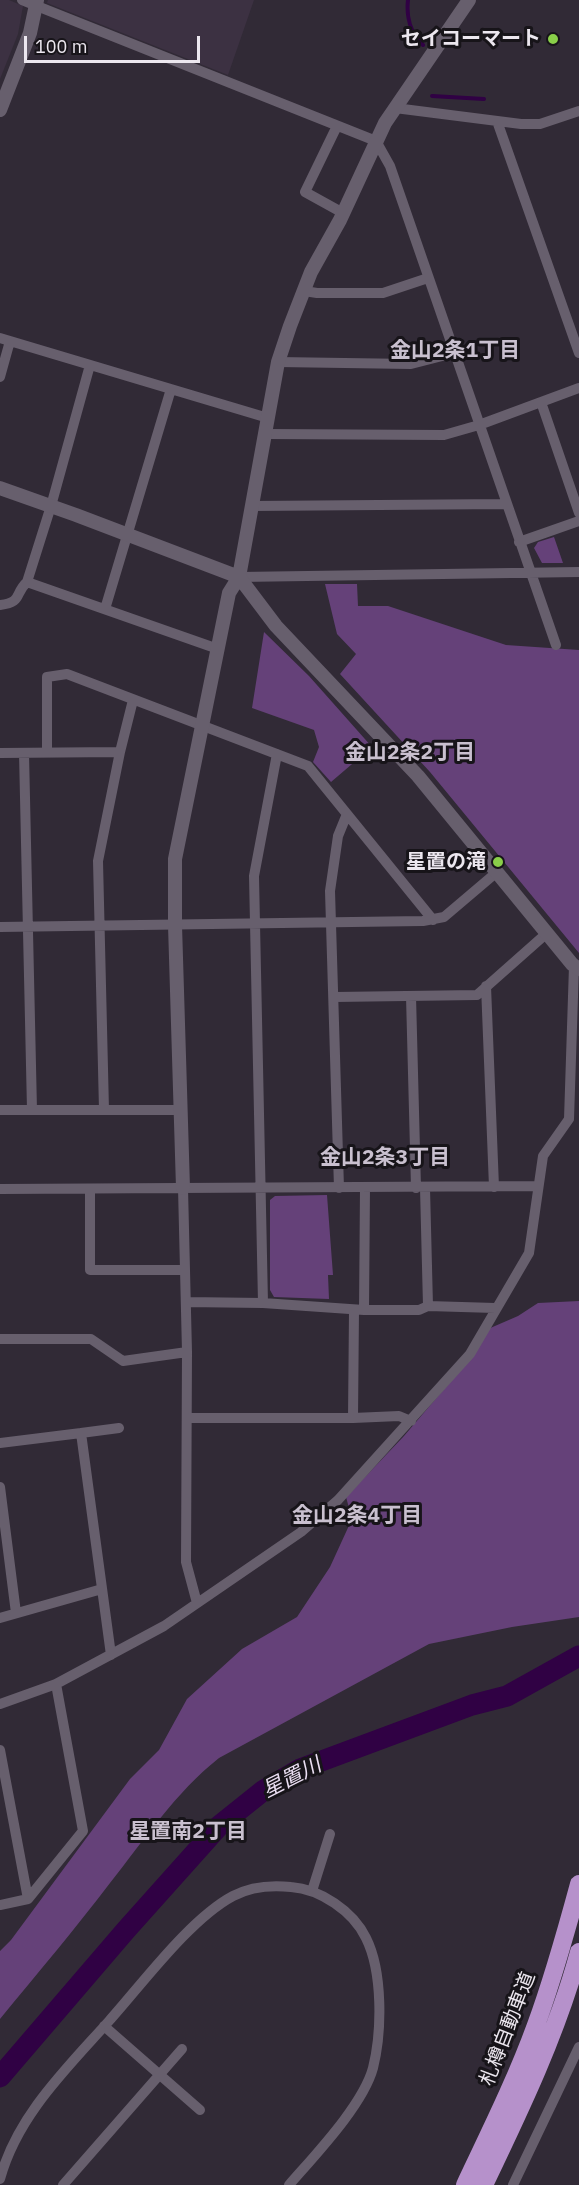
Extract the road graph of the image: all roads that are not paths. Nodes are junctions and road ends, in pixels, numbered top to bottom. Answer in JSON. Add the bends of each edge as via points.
{"nodes":[{"id":1,"x":22,"y":0,"type":"edge"},
{"id":2,"x":469,"y":0,"type":"edge"},
{"id":3,"x":36,"y":3,"type":"edge"},
{"id":4,"x":395,"y":108,"type":"junction"},
{"id":5,"x":0,"y":110,"type":"edge"},
{"id":6,"x":579,"y":111,"type":"edge"},
{"id":7,"x":497,"y":121,"type":"junction"},
{"id":8,"x":337,"y":126,"type":"junction"},
{"id":9,"x":376,"y":141,"type":"junction"},
{"id":10,"x":343,"y":213,"type":"junction"},
{"id":11,"x":428,"y":278,"type":"junction"},
{"id":12,"x":304,"y":291,"type":"junction"},
{"id":13,"x":5,"y":339,"type":"edge"},
{"id":14,"x":454,"y":353,"type":"junction"},
{"id":15,"x":579,"y":353,"type":"edge"},
{"id":16,"x":278,"y":362,"type":"junction"},
{"id":17,"x":90,"y":365,"type":"junction"},
{"id":18,"x":0,"y":377,"type":"edge"},
{"id":19,"x":579,"y":388,"type":"edge"},
{"id":20,"x":171,"y":389,"type":"junction"},
{"id":21,"x":542,"y":402,"type":"junction"},
{"id":22,"x":268,"y":418,"type":"junction"},
{"id":23,"x":478,"y":425,"type":"junction"},
{"id":24,"x":265,"y":434,"type":"junction"},
{"id":25,"x":0,"y":488,"type":"edge"},
{"id":26,"x":506,"y":504,"type":"junction"},
{"id":27,"x":51,"y":506,"type":"junction"},
{"id":28,"x":252,"y":506,"type":"junction"},
{"id":29,"x":579,"y":513,"type":"edge"},
{"id":30,"x":579,"y":521,"type":"edge"},
{"id":31,"x":129,"y":534,"type":"junction"},
{"id":32,"x":519,"y":542,"type":"junction"},
{"id":33,"x":579,"y":572,"type":"edge"},
{"id":34,"x":530,"y":574,"type":"junction"},
{"id":35,"x":239,"y":577,"type":"junction"},
{"id":36,"x":27,"y":582,"type":"junction"},
{"id":37,"x":0,"y":605,"type":"edge"},
{"id":38,"x":105,"y":609,"type":"junction"},
{"id":39,"x":556,"y":645,"type":"dead end"},
{"id":40,"x":218,"y":649,"type":"junction"},
{"id":41,"x":133,"y":700,"type":"junction"},
{"id":42,"x":202,"y":725,"type":"junction"},
{"id":43,"x":47,"y":752,"type":"junction"},
{"id":44,"x":120,"y":752,"type":"junction"},
{"id":45,"x":0,"y":753,"type":"edge"},
{"id":46,"x":24,"y":753,"type":"junction"},
{"id":47,"x":277,"y":754,"type":"junction"},
{"id":48,"x":347,"y":814,"type":"junction"},
{"id":49,"x":497,"y":872,"type":"junction"},
{"id":50,"x":433,"y":920,"type":"junction"},
{"id":51,"x":332,"y":923,"type":"junction"},
{"id":52,"x":255,"y":924,"type":"junction"},
{"id":53,"x":175,"y":925,"type":"junction"},
{"id":54,"x":100,"y":926,"type":"junction"},
{"id":55,"x":0,"y":927,"type":"edge"},
{"id":56,"x":29,"y":927,"type":"junction"},
{"id":57,"x":547,"y":933,"type":"junction"},
{"id":58,"x":577,"y":967,"type":"edge"},
{"id":59,"x":486,"y":986,"type":"junction"},
{"id":60,"x":411,"y":996,"type":"junction"},
{"id":61,"x":335,"y":997,"type":"junction"},
{"id":62,"x":0,"y":1110,"type":"edge"},
{"id":63,"x":32,"y":1110,"type":"junction"},
{"id":64,"x":104,"y":1110,"type":"junction"},
{"id":65,"x":180,"y":1110,"type":"junction"},
{"id":66,"x":494,"y":1186,"type":"junction"},
{"id":67,"x":537,"y":1186,"type":"junction"},
{"id":68,"x":183,"y":1188,"type":"junction"},
{"id":69,"x":262,"y":1188,"type":"junction"},
{"id":70,"x":339,"y":1188,"type":"junction"},
{"id":71,"x":365,"y":1188,"type":"junction"},
{"id":72,"x":420,"y":1188,"type":"junction"},
{"id":73,"x":0,"y":1189,"type":"edge"},
{"id":74,"x":90,"y":1189,"type":"junction"},
{"id":75,"x":185,"y":1270,"type":"junction"},
{"id":76,"x":186,"y":1302,"type":"junction"},
{"id":77,"x":263,"y":1303,"type":"junction"},
{"id":78,"x":428,"y":1306,"type":"junction"},
{"id":79,"x":495,"y":1308,"type":"junction"},
{"id":80,"x":359,"y":1310,"type":"junction"},
{"id":81,"x":0,"y":1339,"type":"edge"},
{"id":82,"x":187,"y":1352,"type":"junction"},
{"id":83,"x":187,"y":1418,"type":"junction"},
{"id":84,"x":353,"y":1418,"type":"junction"},
{"id":85,"x":411,"y":1421,"type":"junction"},
{"id":86,"x":119,"y":1428,"type":"dead end"},
{"id":87,"x":81,"y":1433,"type":"junction"},
{"id":88,"x":0,"y":1443,"type":"edge"},
{"id":89,"x":0,"y":1487,"type":"edge"},
{"id":90,"x":102,"y":1589,"type":"junction"},
{"id":91,"x":197,"y":1604,"type":"junction"},
{"id":92,"x":16,"y":1613,"type":"junction"},
{"id":93,"x":0,"y":1618,"type":"edge"},
{"id":94,"x":111,"y":1655,"type":"junction"},
{"id":95,"x":56,"y":1684,"type":"junction"},
{"id":96,"x":0,"y":1704,"type":"edge"},
{"id":97,"x":0,"y":1750,"type":"edge"},
{"id":98,"x":330,"y":1834,"type":"dead end"},
{"id":99,"x":579,"y":1884,"type":"edge"},
{"id":100,"x":312,"y":1891,"type":"junction"},
{"id":101,"x":28,"y":1899,"type":"junction"},
{"id":102,"x":0,"y":1905,"type":"edge"},
{"id":103,"x":579,"y":1952,"type":"edge"},
{"id":104,"x":104,"y":2026,"type":"junction"},
{"id":105,"x":579,"y":2047,"type":"edge"},
{"id":106,"x":182,"y":2049,"type":"dead end"},
{"id":107,"x":159,"y":2075,"type":"junction"},
{"id":108,"x":200,"y":2110,"type":"dead end"},
{"id":109,"x":0,"y":2179,"type":"edge"},
{"id":110,"x":63,"y":2185,"type":"edge"},
{"id":111,"x":290,"y":2185,"type":"edge"},
{"id":112,"x":465,"y":2185,"type":"edge"},
{"id":113,"x":484,"y":2185,"type":"edge"},
{"id":114,"x":513,"y":2185,"type":"edge"}],
"edges":[{"from":1,"to":3,"type":"street"},
{"from":2,"to":4,"type":"street"},
{"from":3,"to":5,"type":"street","via":[[30,33]]},
{"from":3,"to":8,"type":"street"},
{"from":4,"to":7,"type":"street"},
{"from":4,"to":9,"type":"street"},
{"from":6,"to":7,"type":"street","via":[[540,124]]},
{"from":7,"to":15,"type":"street"},
{"from":8,"to":9,"type":"street"},
{"from":8,"to":10,"type":"street","via":[[305,192]]},
{"from":9,"to":10,"type":"street"},
{"from":9,"to":11,"type":"street","via":[[390,165]]},
{"from":10,"to":12,"type":"street"},
{"from":11,"to":12,"type":"street","via":[[383,292]]},
{"from":11,"to":14,"type":"street"},
{"from":12,"to":16,"type":"street"},
{"from":13,"to":17,"type":"street"},
{"from":13,"to":18,"type":"street"},
{"from":14,"to":16,"type":"street","via":[[411,364]]},
{"from":14,"to":23,"type":"street"},
{"from":16,"to":22,"type":"street"},
{"from":17,"to":20,"type":"street"},
{"from":17,"to":27,"type":"street"},
{"from":19,"to":21,"type":"street"},
{"from":20,"to":22,"type":"street"},
{"from":20,"to":31,"type":"street"},
{"from":21,"to":23,"type":"street"},
{"from":21,"to":29,"type":"street"},
{"from":22,"to":24,"type":"street"},
{"from":23,"to":24,"type":"street","via":[[444,435]]},
{"from":23,"to":26,"type":"street"},
{"from":24,"to":28,"type":"street"},
{"from":25,"to":27,"type":"street"},
{"from":26,"to":28,"type":"street"},
{"from":26,"to":32,"type":"street"},
{"from":27,"to":31,"type":"street"},
{"from":27,"to":36,"type":"street"},
{"from":28,"to":35,"type":"street"},
{"from":30,"to":32,"type":"street"},
{"from":31,"to":35,"type":"street"},
{"from":31,"to":38,"type":"street"},
{"from":32,"to":34,"type":"street"},
{"from":33,"to":34,"type":"street"},
{"from":34,"to":35,"type":"street"},
{"from":34,"to":39,"type":"street"},
{"from":35,"to":40,"type":"street","via":[[229,593]]},
{"from":35,"to":49,"type":"street","via":[[276,626],[418,776]]},
{"from":36,"to":37,"type":"street","via":[[19,598]]},
{"from":36,"to":38,"type":"street"},
{"from":38,"to":40,"type":"street"},
{"from":40,"to":42,"type":"street"},
{"from":41,"to":42,"type":"street"},
{"from":41,"to":43,"type":"street","via":[[67,674],[47,677]]},
{"from":41,"to":44,"type":"street"},
{"from":42,"to":47,"type":"street"},
{"from":42,"to":53,"type":"street","via":[[176,860]]},
{"from":43,"to":44,"type":"street"},
{"from":43,"to":46,"type":"street"},
{"from":44,"to":54,"type":"street","via":[[98,861]]},
{"from":45,"to":46,"type":"street"},
{"from":46,"to":56,"type":"street"},
{"from":47,"to":48,"type":"street","via":[[308,766]]},
{"from":47,"to":52,"type":"street","via":[[254,876]]},
{"from":48,"to":50,"type":"street"},
{"from":48,"to":51,"type":"street","via":[[338,836],[330,891]]},
{"from":49,"to":50,"type":"street","via":[[444,916]]},
{"from":49,"to":57,"type":"street"},
{"from":50,"to":51,"type":"street"},
{"from":51,"to":52,"type":"street"},
{"from":51,"to":61,"type":"street"},
{"from":52,"to":53,"type":"street"},
{"from":52,"to":69,"type":"street"},
{"from":53,"to":54,"type":"street"},
{"from":53,"to":65,"type":"street"},
{"from":54,"to":56,"type":"street"},
{"from":54,"to":64,"type":"street"},
{"from":55,"to":56,"type":"street"},
{"from":56,"to":63,"type":"street"},
{"from":57,"to":58,"type":"street"},
{"from":57,"to":59,"type":"street"},
{"from":58,"to":67,"type":"street","via":[[569,1119],[543,1156]]},
{"from":59,"to":60,"type":"street","via":[[477,995]]},
{"from":59,"to":66,"type":"street"},
{"from":60,"to":61,"type":"street"},
{"from":60,"to":72,"type":"street"},
{"from":61,"to":70,"type":"street"},
{"from":62,"to":63,"type":"street"},
{"from":63,"to":64,"type":"street"},
{"from":64,"to":65,"type":"street"},
{"from":65,"to":68,"type":"street"},
{"from":66,"to":67,"type":"street"},
{"from":66,"to":72,"type":"street"},
{"from":67,"to":79,"type":"street","via":[[529,1253]]},
{"from":68,"to":69,"type":"street"},
{"from":68,"to":74,"type":"street"},
{"from":68,"to":75,"type":"street"},
{"from":69,"to":70,"type":"street"},
{"from":69,"to":77,"type":"street"},
{"from":70,"to":71,"type":"street"},
{"from":71,"to":72,"type":"street"},
{"from":71,"to":80,"type":"street"},
{"from":72,"to":78,"type":"street"},
{"from":73,"to":74,"type":"street"},
{"from":74,"to":75,"type":"street","via":[[90,1270]]},
{"from":75,"to":76,"type":"street"},
{"from":76,"to":77,"type":"street"},
{"from":76,"to":82,"type":"street"},
{"from":77,"to":80,"type":"street"},
{"from":78,"to":79,"type":"street"},
{"from":78,"to":80,"type":"street","via":[[419,1310]]},
{"from":79,"to":85,"type":"street","via":[[470,1354]]},
{"from":80,"to":84,"type":"street"},
{"from":81,"to":82,"type":"street","via":[[91,1339],[123,1361]]},
{"from":82,"to":83,"type":"street"},
{"from":83,"to":84,"type":"street"},
{"from":83,"to":91,"type":"street","via":[[186,1562]]},
{"from":84,"to":85,"type":"street","via":[[399,1416]]},
{"from":85,"to":91,"type":"street","via":[[338,1500],[301,1533]]},
{"from":86,"to":87,"type":"street"},
{"from":87,"to":88,"type":"street"},
{"from":87,"to":90,"type":"street"},
{"from":89,"to":92,"type":"street"},
{"from":90,"to":92,"type":"street"},
{"from":90,"to":94,"type":"street"},
{"from":91,"to":94,"type":"street"},
{"from":92,"to":93,"type":"street"},
{"from":94,"to":95,"type":"street"},
{"from":95,"to":96,"type":"street"},
{"from":95,"to":101,"type":"street","via":[[83,1831]]},
{"from":97,"to":101,"type":"street"},
{"from":98,"to":100,"type":"street"},
{"from":99,"to":112,"type":"highway","name":"札樽自動車道","via":[[535,2027]]},
{"from":100,"to":104,"type":"street","via":[[267,1887],[236,1894],[217,1906]]},
{"from":100,"to":111,"type":"street","via":[[351,1917],[366,1937],[374,1958],[379,2015],[373,2069],[358,2101]]},
{"from":101,"to":102,"type":"street"},
{"from":103,"to":113,"type":"highway","name":"札樽自動車道","via":[[552,2031]]},
{"from":104,"to":107,"type":"street"},
{"from":104,"to":109,"type":"street","via":[[34,2109],[6,2155]]},
{"from":105,"to":114,"type":"street"},
{"from":106,"to":107,"type":"street"},
{"from":107,"to":108,"type":"street"},
{"from":107,"to":110,"type":"street"}]}
